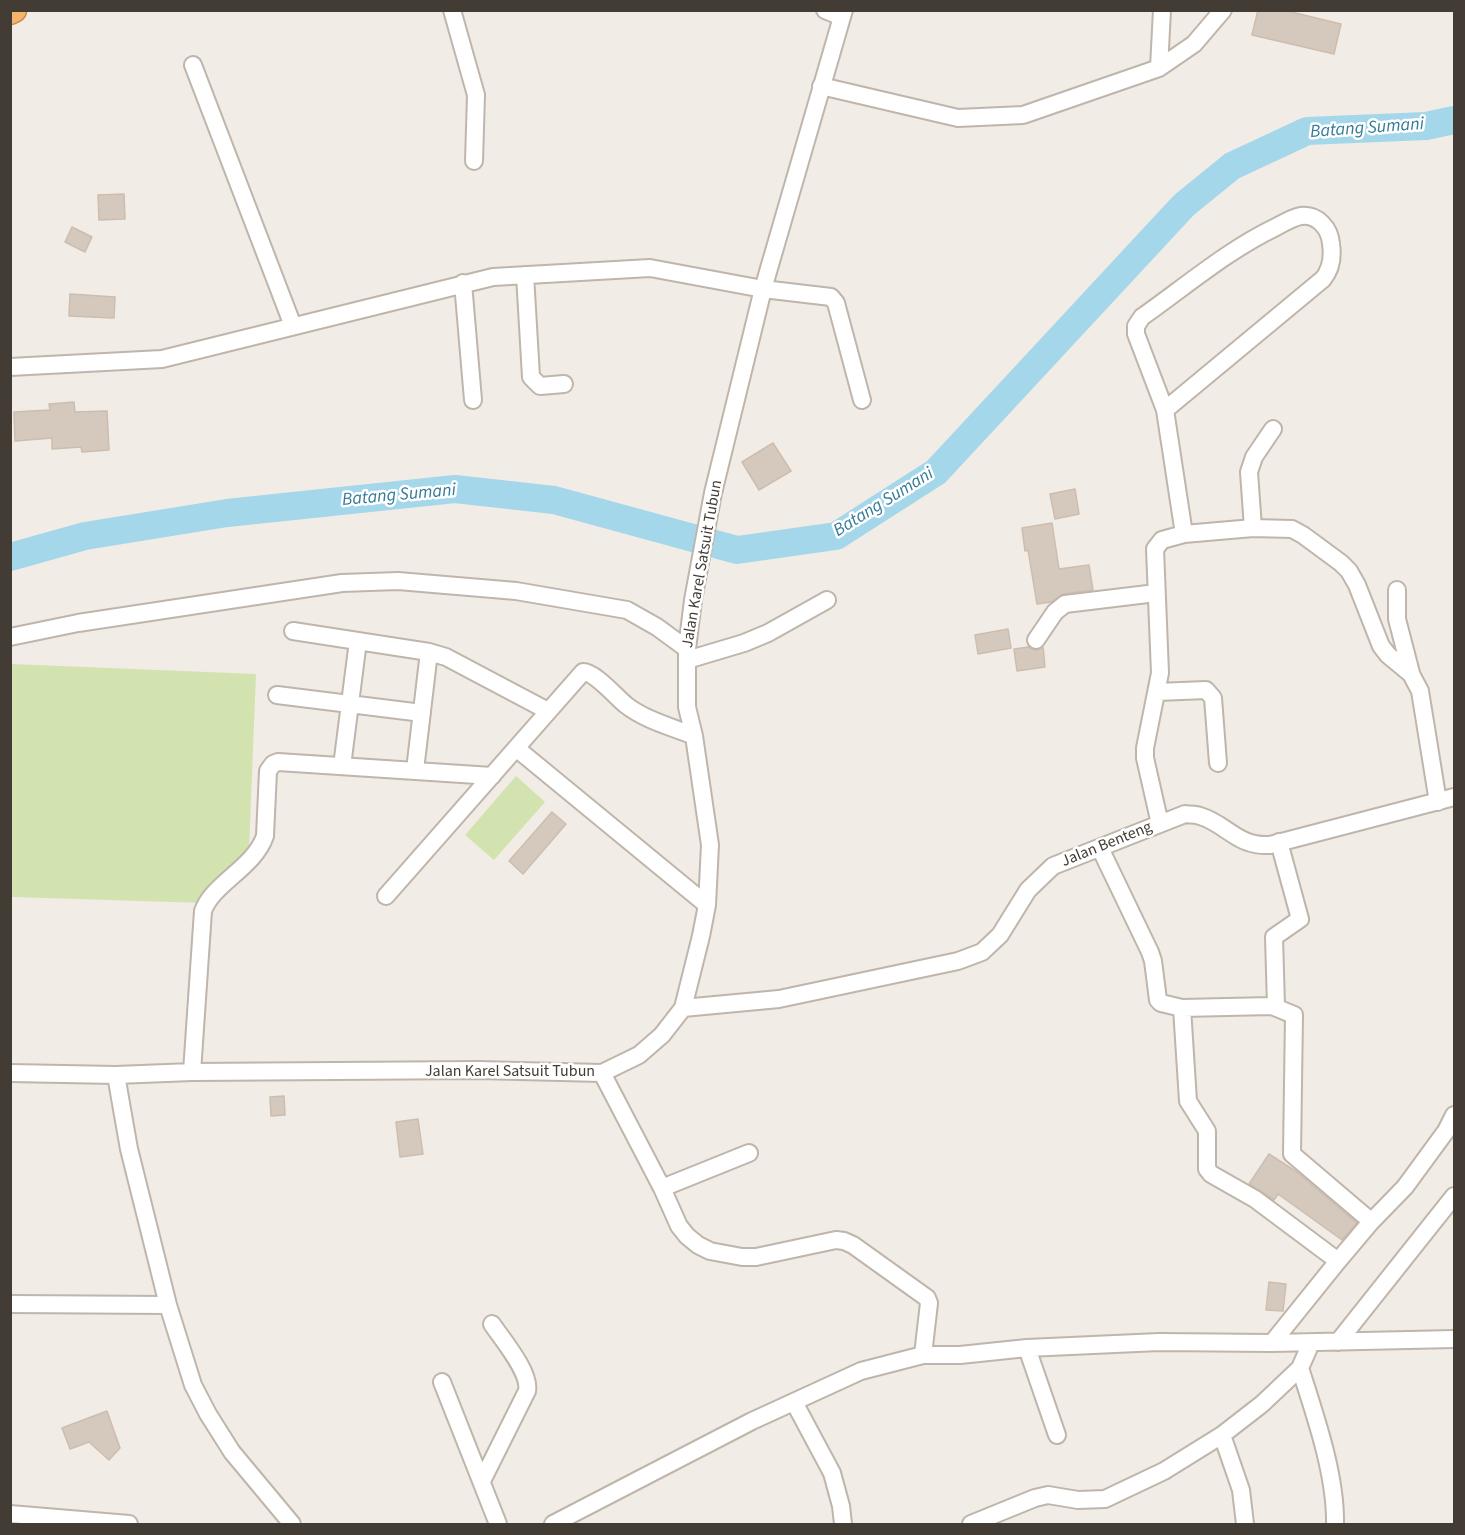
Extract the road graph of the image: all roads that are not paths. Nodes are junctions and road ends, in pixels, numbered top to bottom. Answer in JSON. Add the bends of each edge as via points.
{"nodes":[{"id":1,"x":452,"y":10,"type":"edge"},
{"id":2,"x":825,"y":10,"type":"edge"},
{"id":3,"x":1162,"y":10,"type":"edge"},
{"id":4,"x":1223,"y":10,"type":"edge"},
{"id":5,"x":843,"y":14,"type":"edge"},
{"id":6,"x":193,"y":65,"type":"dead end"},
{"id":7,"x":1159,"y":68,"type":"junction"},
{"id":8,"x":821,"y":86,"type":"junction"},
{"id":9,"x":474,"y":161,"type":"dead end"},
{"id":10,"x":525,"y":275,"type":"junction"},
{"id":11,"x":463,"y":284,"type":"junction"},
{"id":12,"x":763,"y":289,"type":"junction"},
{"id":13,"x":293,"y":326,"type":"junction"},
{"id":14,"x":10,"y":367,"type":"edge"},
{"id":15,"x":564,"y":384,"type":"dead end"},
{"id":16,"x":473,"y":400,"type":"dead end"},
{"id":17,"x":862,"y":400,"type":"dead end"},
{"id":18,"x":1166,"y":410,"type":"junction"},
{"id":19,"x":1273,"y":429,"type":"dead end"},
{"id":20,"x":1253,"y":528,"type":"junction"},
{"id":21,"x":1184,"y":534,"type":"junction"},
{"id":22,"x":1397,"y":590,"type":"dead end"},
{"id":23,"x":1156,"y":593,"type":"junction"},
{"id":24,"x":827,"y":600,"type":"dead end"},
{"id":25,"x":293,"y":632,"type":"dead end"},
{"id":26,"x":10,"y":637,"type":"edge"},
{"id":27,"x":1036,"y":640,"type":"dead end"},
{"id":28,"x":358,"y":641,"type":"junction"},
{"id":29,"x":429,"y":652,"type":"junction"},
{"id":30,"x":687,"y":655,"type":"junction"},
{"id":31,"x":1411,"y":674,"type":"junction"},
{"id":32,"x":1157,"y":692,"type":"junction"},
{"id":33,"x":276,"y":694,"type":"dead end"},
{"id":34,"x":350,"y":703,"type":"junction"},
{"id":35,"x":548,"y":711,"type":"junction"},
{"id":36,"x":422,"y":713,"type":"junction"},
{"id":37,"x":694,"y":736,"type":"junction"},
{"id":38,"x":516,"y":748,"type":"junction"},
{"id":39,"x":1218,"y":763,"type":"dead end"},
{"id":40,"x":342,"y":766,"type":"junction"},
{"id":41,"x":415,"y":770,"type":"junction"},
{"id":42,"x":492,"y":776,"type":"junction"},
{"id":43,"x":1446,"y":799,"type":"edge"},
{"id":44,"x":1160,"y":824,"type":"junction"},
{"id":45,"x":1279,"y":842,"type":"junction"},
{"id":46,"x":1100,"y":848,"type":"junction"},
{"id":47,"x":386,"y":896,"type":"dead end"},
{"id":48,"x":707,"y":904,"type":"junction"},
{"id":49,"x":1276,"y":1006,"type":"junction"},
{"id":50,"x":683,"y":1008,"type":"junction"},
{"id":51,"x":1182,"y":1008,"type":"junction"},
{"id":52,"x":192,"y":1072,"type":"junction"},
{"id":53,"x":10,"y":1073,"type":"edge"},
{"id":54,"x":602,"y":1073,"type":"junction"},
{"id":55,"x":116,"y":1076,"type":"junction"},
{"id":56,"x":1455,"y":1115,"type":"edge"},
{"id":57,"x":749,"y":1153,"type":"dead end"},
{"id":58,"x":662,"y":1188,"type":"junction"},
{"id":59,"x":1455,"y":1196,"type":"edge"},
{"id":60,"x":1370,"y":1223,"type":"junction"},
{"id":61,"x":1338,"y":1261,"type":"junction"},
{"id":62,"x":10,"y":1304,"type":"edge"},
{"id":63,"x":168,"y":1305,"type":"junction"},
{"id":64,"x":492,"y":1324,"type":"dead end"},
{"id":65,"x":1455,"y":1339,"type":"edge"},
{"id":66,"x":1311,"y":1342,"type":"junction"},
{"id":67,"x":1338,"y":1342,"type":"junction"},
{"id":68,"x":1272,"y":1343,"type":"junction"},
{"id":69,"x":1027,"y":1348,"type":"junction"},
{"id":70,"x":923,"y":1355,"type":"junction"},
{"id":71,"x":1300,"y":1368,"type":"junction"},
{"id":72,"x":442,"y":1382,"type":"dead end"},
{"id":73,"x":794,"y":1402,"type":"junction"},
{"id":74,"x":1057,"y":1435,"type":"dead end"},
{"id":75,"x":1222,"y":1435,"type":"junction"},
{"id":76,"x":482,"y":1481,"type":"junction"},
{"id":77,"x":10,"y":1514,"type":"edge"},
{"id":78,"x":129,"y":1524,"type":"edge"},
{"id":79,"x":292,"y":1524,"type":"edge"},
{"id":80,"x":498,"y":1524,"type":"edge"},
{"id":81,"x":553,"y":1524,"type":"edge"},
{"id":82,"x":843,"y":1524,"type":"edge"},
{"id":83,"x":971,"y":1524,"type":"edge"},
{"id":84,"x":1245,"y":1524,"type":"edge"},
{"id":85,"x":1335,"y":1524,"type":"edge"}],
"edges":[{"from":1,"to":9,"type":"street","via":[[476,95]]},
{"from":2,"to":5,"type":"street"},
{"from":3,"to":7,"type":"street"},
{"from":4,"to":7,"type":"street","via":[[1194,44]]},
{"from":5,"to":8,"type":"street","name":"Jalan Karel Satsuit Tubun"},
{"from":6,"to":13,"type":"street"},
{"from":7,"to":8,"type":"street","via":[[1023,115],[999,117],[958,118]]},
{"from":8,"to":12,"type":"street","name":"Jalan Karel Satsuit Tubun"},
{"from":10,"to":11,"type":"street"},
{"from":10,"to":12,"type":"street","via":[[650,268]]},
{"from":10,"to":15,"type":"street","via":[[531,377],[540,386]]},
{"from":11,"to":13,"type":"street"},
{"from":11,"to":16,"type":"street"},
{"from":12,"to":17,"type":"street","via":[[834,299]]},
{"from":12,"to":30,"type":"street","name":"Jalan Karel Satsuit Tubun","via":[[713,493]]},
{"from":13,"to":14,"type":"street","via":[[162,359]]},
{"from":18,"to":18,"type":"street","via":[[1323,279],[1330,265],[1332,246],[1320,221],[1299,216],[1257,236],[1138,320],[1135,330]]},
{"from":18,"to":21,"type":"street"},
{"from":19,"to":20,"type":"street","via":[[1250,464]]},
{"from":20,"to":21,"type":"street"},
{"from":20,"to":31,"type":"street","via":[[1292,529],[1341,562],[1357,585],[1381,646]]},
{"from":21,"to":23,"type":"street","via":[[1162,540],[1155,549]]},
{"from":22,"to":31,"type":"street","via":[[1397,620]]},
{"from":23,"to":27,"type":"street","via":[[1065,604],[1054,612]]},
{"from":23,"to":32,"type":"street","via":[[1160,673]]},
{"from":24,"to":30,"type":"street","via":[[744,643]]},
{"from":25,"to":28,"type":"street"},
{"from":26,"to":30,"type":"street","via":[[342,583],[398,581],[516,591],[627,610],[657,627]]},
{"from":28,"to":29,"type":"street"},
{"from":28,"to":34,"type":"street"},
{"from":29,"to":35,"type":"street","via":[[454,660]]},
{"from":29,"to":36,"type":"street"},
{"from":30,"to":37,"type":"street","name":"Jalan Karel Satsuit Tubun","via":[[687,707]]},
{"from":31,"to":43,"type":"street","via":[[1420,691]]},
{"from":32,"to":39,"type":"street","via":[[1210,693]]},
{"from":32,"to":44,"type":"street","via":[[1145,758]]},
{"from":33,"to":34,"type":"street"},
{"from":34,"to":36,"type":"street"},
{"from":34,"to":40,"type":"street"},
{"from":35,"to":37,"type":"street","via":[[586,672],[628,707]]},
{"from":35,"to":38,"type":"street"},
{"from":36,"to":41,"type":"street"},
{"from":37,"to":48,"type":"street","name":"Jalan Karel Satsuit Tubun","via":[[710,845]]},
{"from":38,"to":42,"type":"street"},
{"from":38,"to":48,"type":"street"},
{"from":40,"to":41,"type":"street"},
{"from":40,"to":52,"type":"street","via":[[278,762],[269,767],[264,838],[248,863],[207,901],[203,911]]},
{"from":41,"to":42,"type":"street"},
{"from":42,"to":47,"type":"street"},
{"from":43,"to":45,"type":"street","name":"Jalan Benteng"},
{"from":44,"to":45,"type":"street","name":"Jalan Benteng","via":[[1185,814],[1199,815],[1247,843],[1257,846]]},
{"from":44,"to":46,"type":"street","name":"Jalan Benteng"},
{"from":45,"to":49,"type":"street","via":[[1300,919],[1274,937]]},
{"from":46,"to":50,"type":"street","name":"Jalan Benteng","via":[[1053,866],[1028,890],[999,935],[982,952],[958,961],[779,999]]},
{"from":46,"to":51,"type":"street","via":[[1150,952],[1158,1000]]},
{"from":48,"to":50,"type":"street","name":"Jalan Karel Satsuit Tubun"},
{"from":49,"to":51,"type":"street"},
{"from":49,"to":60,"type":"street","via":[[1295,1018],[1292,1154]]},
{"from":50,"to":54,"type":"street","name":"Jalan Karel Satsuit Tubun","via":[[662,1035],[639,1055]]},
{"from":51,"to":61,"type":"street","via":[[1188,1101],[1207,1131],[1206,1169],[1261,1203]]},
{"from":52,"to":54,"type":"street","name":"Jalan Karel Satsuit Tubun"},
{"from":52,"to":55,"type":"street","name":"Jalan Karel Satsuit Tubun"},
{"from":53,"to":55,"type":"street","name":"Jalan Karel Satsuit Tubun"},
{"from":54,"to":58,"type":"street"},
{"from":55,"to":63,"type":"street","via":[[129,1149]]},
{"from":56,"to":60,"type":"street","via":[[1405,1187]]},
{"from":57,"to":58,"type":"street"},
{"from":58,"to":70,"type":"street","via":[[687,1236],[710,1251],[756,1257],[836,1240],[853,1245],[927,1298]]},
{"from":59,"to":67,"type":"street"},
{"from":60,"to":61,"type":"street"},
{"from":61,"to":68,"type":"street"},
{"from":62,"to":63,"type":"street"},
{"from":63,"to":79,"type":"street","via":[[193,1386],[208,1414],[232,1452]]},
{"from":64,"to":76,"type":"street","via":[[528,1385]]},
{"from":65,"to":67,"type":"street"},
{"from":66,"to":67,"type":"street"},
{"from":66,"to":68,"type":"street"},
{"from":66,"to":71,"type":"street"},
{"from":68,"to":69,"type":"street","via":[[1159,1342]]},
{"from":69,"to":70,"type":"street"},
{"from":69,"to":74,"type":"street"},
{"from":70,"to":73,"type":"street","via":[[861,1371]]},
{"from":71,"to":75,"type":"street"},
{"from":71,"to":85,"type":"street","via":[[1320,1432]]},
{"from":72,"to":76,"type":"street"},
{"from":73,"to":81,"type":"street"},
{"from":73,"to":82,"type":"street","via":[[832,1473]]},
{"from":75,"to":83,"type":"street","via":[[1164,1471],[1106,1499],[1048,1495]]},
{"from":75,"to":84,"type":"street","via":[[1241,1490]]},
{"from":76,"to":80,"type":"street"},
{"from":77,"to":78,"type":"street"}]}
